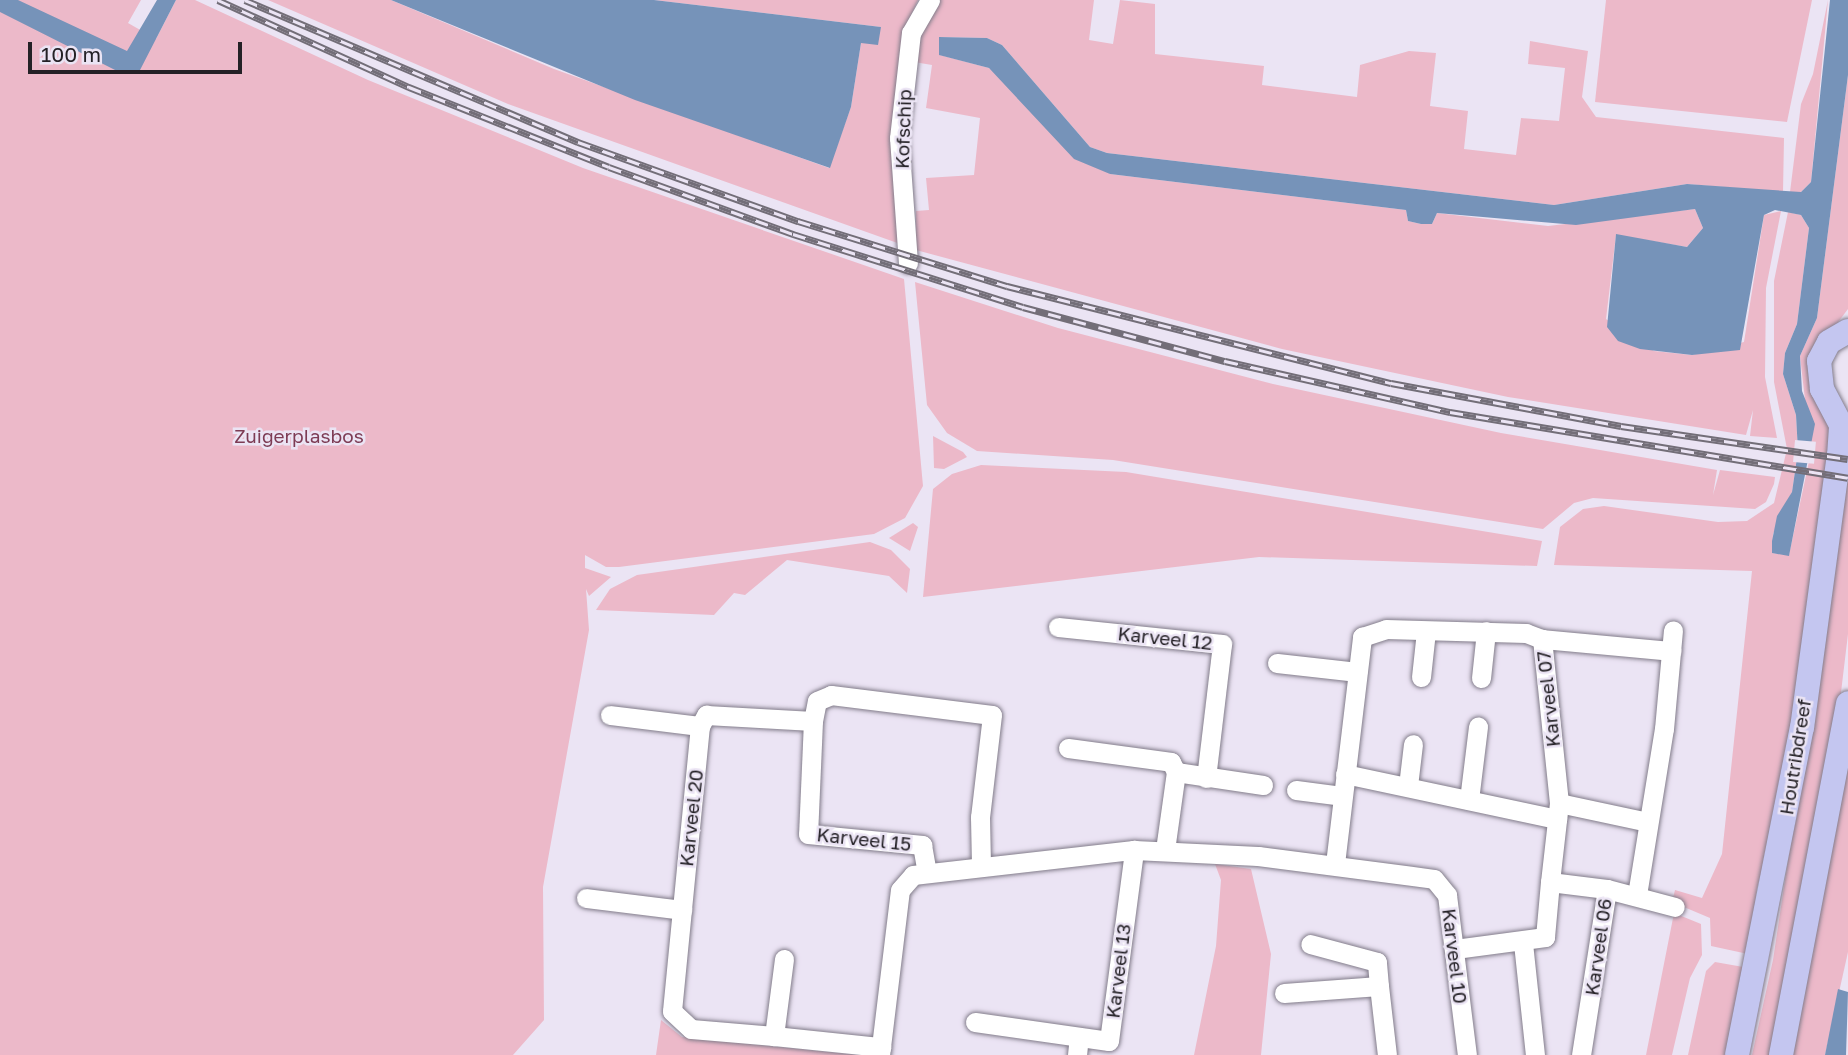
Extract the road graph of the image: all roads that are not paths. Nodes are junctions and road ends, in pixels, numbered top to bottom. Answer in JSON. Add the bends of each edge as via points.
{"nodes":[{"id":1,"x":930,"y":0,"type":"edge"},
{"id":2,"x":908,"y":263,"type":"dead end"},
{"id":3,"x":1848,"y":331,"type":"edge"},
{"id":4,"x":1848,"y":343,"type":"edge"},
{"id":5,"x":1842,"y":407,"type":"edge"},
{"id":6,"x":1844,"y":449,"type":"edge"},
{"id":7,"x":1058,"y":627,"type":"dead end"},
{"id":8,"x":1673,"y":630,"type":"dead end"},
{"id":9,"x":1426,"y":631,"type":"junction"},
{"id":10,"x":1486,"y":631,"type":"junction"},
{"id":11,"x":1542,"y":639,"type":"junction"},
{"id":12,"x":1671,"y":651,"type":"junction"},
{"id":13,"x":1277,"y":663,"type":"dead end"},
{"id":14,"x":1357,"y":672,"type":"junction"},
{"id":15,"x":1421,"y":677,"type":"dead end"},
{"id":16,"x":1481,"y":678,"type":"dead end"},
{"id":17,"x":1848,"y":703,"type":"edge"},
{"id":18,"x":610,"y":715,"type":"dead end"},
{"id":19,"x":813,"y":721,"type":"junction"},
{"id":20,"x":699,"y":726,"type":"junction"},
{"id":21,"x":1478,"y":727,"type":"dead end"},
{"id":22,"x":1413,"y":744,"type":"dead end"},
{"id":23,"x":1068,"y":748,"type":"dead end"},
{"id":24,"x":1176,"y":772,"type":"junction"},
{"id":25,"x":1345,"y":774,"type":"junction"},
{"id":26,"x":1206,"y":778,"type":"junction"},
{"id":27,"x":1263,"y":785,"type":"dead end"},
{"id":28,"x":1408,"y":786,"type":"junction"},
{"id":29,"x":1296,"y":790,"type":"dead end"},
{"id":30,"x":1342,"y":796,"type":"junction"},
{"id":31,"x":1469,"y":800,"type":"junction"},
{"id":32,"x":1558,"y":811,"type":"junction"},
{"id":33,"x":1648,"y":822,"type":"junction"},
{"id":34,"x":1134,"y":850,"type":"junction"},
{"id":35,"x":1165,"y":850,"type":"junction"},
{"id":36,"x":1335,"y":864,"type":"junction"},
{"id":37,"x":981,"y":866,"type":"junction"},
{"id":38,"x":928,"y":872,"type":"junction"},
{"id":39,"x":1550,"y":881,"type":"junction"},
{"id":40,"x":1607,"y":889,"type":"junction"},
{"id":41,"x":1637,"y":895,"type":"junction"},
{"id":42,"x":586,"y":898,"type":"dead end"},
{"id":43,"x":1675,"y":906,"type":"dead end"},
{"id":44,"x":682,"y":910,"type":"junction"},
{"id":45,"x":1523,"y":943,"type":"junction"},
{"id":46,"x":1310,"y":944,"type":"dead end"},
{"id":47,"x":1455,"y":949,"type":"junction"},
{"id":48,"x":784,"y":959,"type":"dead end"},
{"id":49,"x":1379,"y":986,"type":"junction"},
{"id":50,"x":1284,"y":993,"type":"dead end"},
{"id":51,"x":975,"y":1022,"type":"dead end"},
{"id":52,"x":774,"y":1036,"type":"junction"},
{"id":53,"x":1078,"y":1046,"type":"edge"},
{"id":54,"x":881,"y":1051,"type":"edge"},
{"id":55,"x":1387,"y":1055,"type":"edge"},
{"id":56,"x":1467,"y":1055,"type":"edge"},
{"id":57,"x":1535,"y":1055,"type":"edge"},
{"id":58,"x":1581,"y":1055,"type":"edge"},
{"id":59,"x":1737,"y":1055,"type":"edge"},
{"id":60,"x":1781,"y":1055,"type":"edge"}],
"edges":[{"from":1,"to":2,"type":"street","name":"Kofschip","via":[[911,33],[899,138]]},
{"from":3,"to":5,"type":"main road","via":[[1829,342],[1819,360],[1822,389]]},
{"from":4,"to":5,"type":"main road","via":[[1835,352],[1831,370]]},
{"from":5,"to":6,"type":"main road","name":"Houtribdreef"},
{"from":6,"to":59,"type":"main road","name":"Houtribdreef","via":[[1802,728]]},
{"from":7,"to":26,"type":"street","name":"Karveel 12","via":[[1222,643]]},
{"from":8,"to":12,"type":"street"},
{"from":9,"to":10,"type":"street"},
{"from":9,"to":14,"type":"street","via":[[1368,631]]},
{"from":9,"to":15,"type":"street"},
{"from":10,"to":11,"type":"street"},
{"from":10,"to":16,"type":"street"},
{"from":11,"to":12,"type":"street","name":"Karveel 07"},
{"from":11,"to":32,"type":"street","name":"Karveel 07"},
{"from":12,"to":33,"type":"street"},
{"from":13,"to":14,"type":"street"},
{"from":14,"to":25,"type":"street"},
{"from":17,"to":60,"type":"main road"},
{"from":18,"to":20,"type":"street"},
{"from":19,"to":20,"type":"street","via":[[718,712],[706,715]]},
{"from":19,"to":37,"type":"street","via":[[817,701],[831,695],[992,715],[980,817]]},
{"from":19,"to":38,"type":"street","name":"Karveel 15","via":[[808,834],[922,845]]},
{"from":20,"to":44,"type":"street","name":"Karveel 20"},
{"from":21,"to":31,"type":"street"},
{"from":22,"to":28,"type":"street"},
{"from":23,"to":24,"type":"street","via":[[1171,762]]},
{"from":24,"to":26,"type":"street"},
{"from":24,"to":35,"type":"street"},
{"from":25,"to":28,"type":"street"},
{"from":25,"to":30,"type":"street"},
{"from":26,"to":27,"type":"street"},
{"from":28,"to":31,"type":"street"},
{"from":29,"to":30,"type":"street"},
{"from":30,"to":36,"type":"street"},
{"from":31,"to":32,"type":"street"},
{"from":32,"to":33,"type":"street"},
{"from":32,"to":39,"type":"street","name":"Karveel 07"},
{"from":33,"to":41,"type":"street"},
{"from":34,"to":35,"type":"street","name":"Karveel 10"},
{"from":34,"to":37,"type":"street","name":"Karveel 15"},
{"from":34,"to":53,"type":"street","name":"Karveel 13","via":[[1109,1041]]},
{"from":35,"to":36,"type":"street","name":"Karveel 10"},
{"from":36,"to":47,"type":"street","name":"Karveel 10","via":[[1434,879],[1447,895]]},
{"from":37,"to":38,"type":"street","name":"Karveel 15"},
{"from":38,"to":54,"type":"street","name":"Karveel 15","via":[[913,875],[900,890]]},
{"from":39,"to":40,"type":"street","name":"Karveel 06"},
{"from":39,"to":45,"type":"street","via":[[1545,937]]},
{"from":40,"to":41,"type":"street"},
{"from":40,"to":58,"type":"street","name":"Karveel 06"},
{"from":41,"to":43,"type":"street"},
{"from":42,"to":44,"type":"street"},
{"from":44,"to":52,"type":"street","name":"Karveel 20","via":[[673,1015],[691,1029]]},
{"from":45,"to":47,"type":"street"},
{"from":45,"to":57,"type":"street"},
{"from":46,"to":49,"type":"street","via":[[1377,962]]},
{"from":47,"to":56,"type":"street","name":"Karveel 10"},
{"from":48,"to":52,"type":"street"},
{"from":49,"to":50,"type":"street"},
{"from":49,"to":55,"type":"street"},
{"from":51,"to":53,"type":"street","name":"Karveel 13"},
{"from":52,"to":54,"type":"street","name":"Karveel 15"}]}
